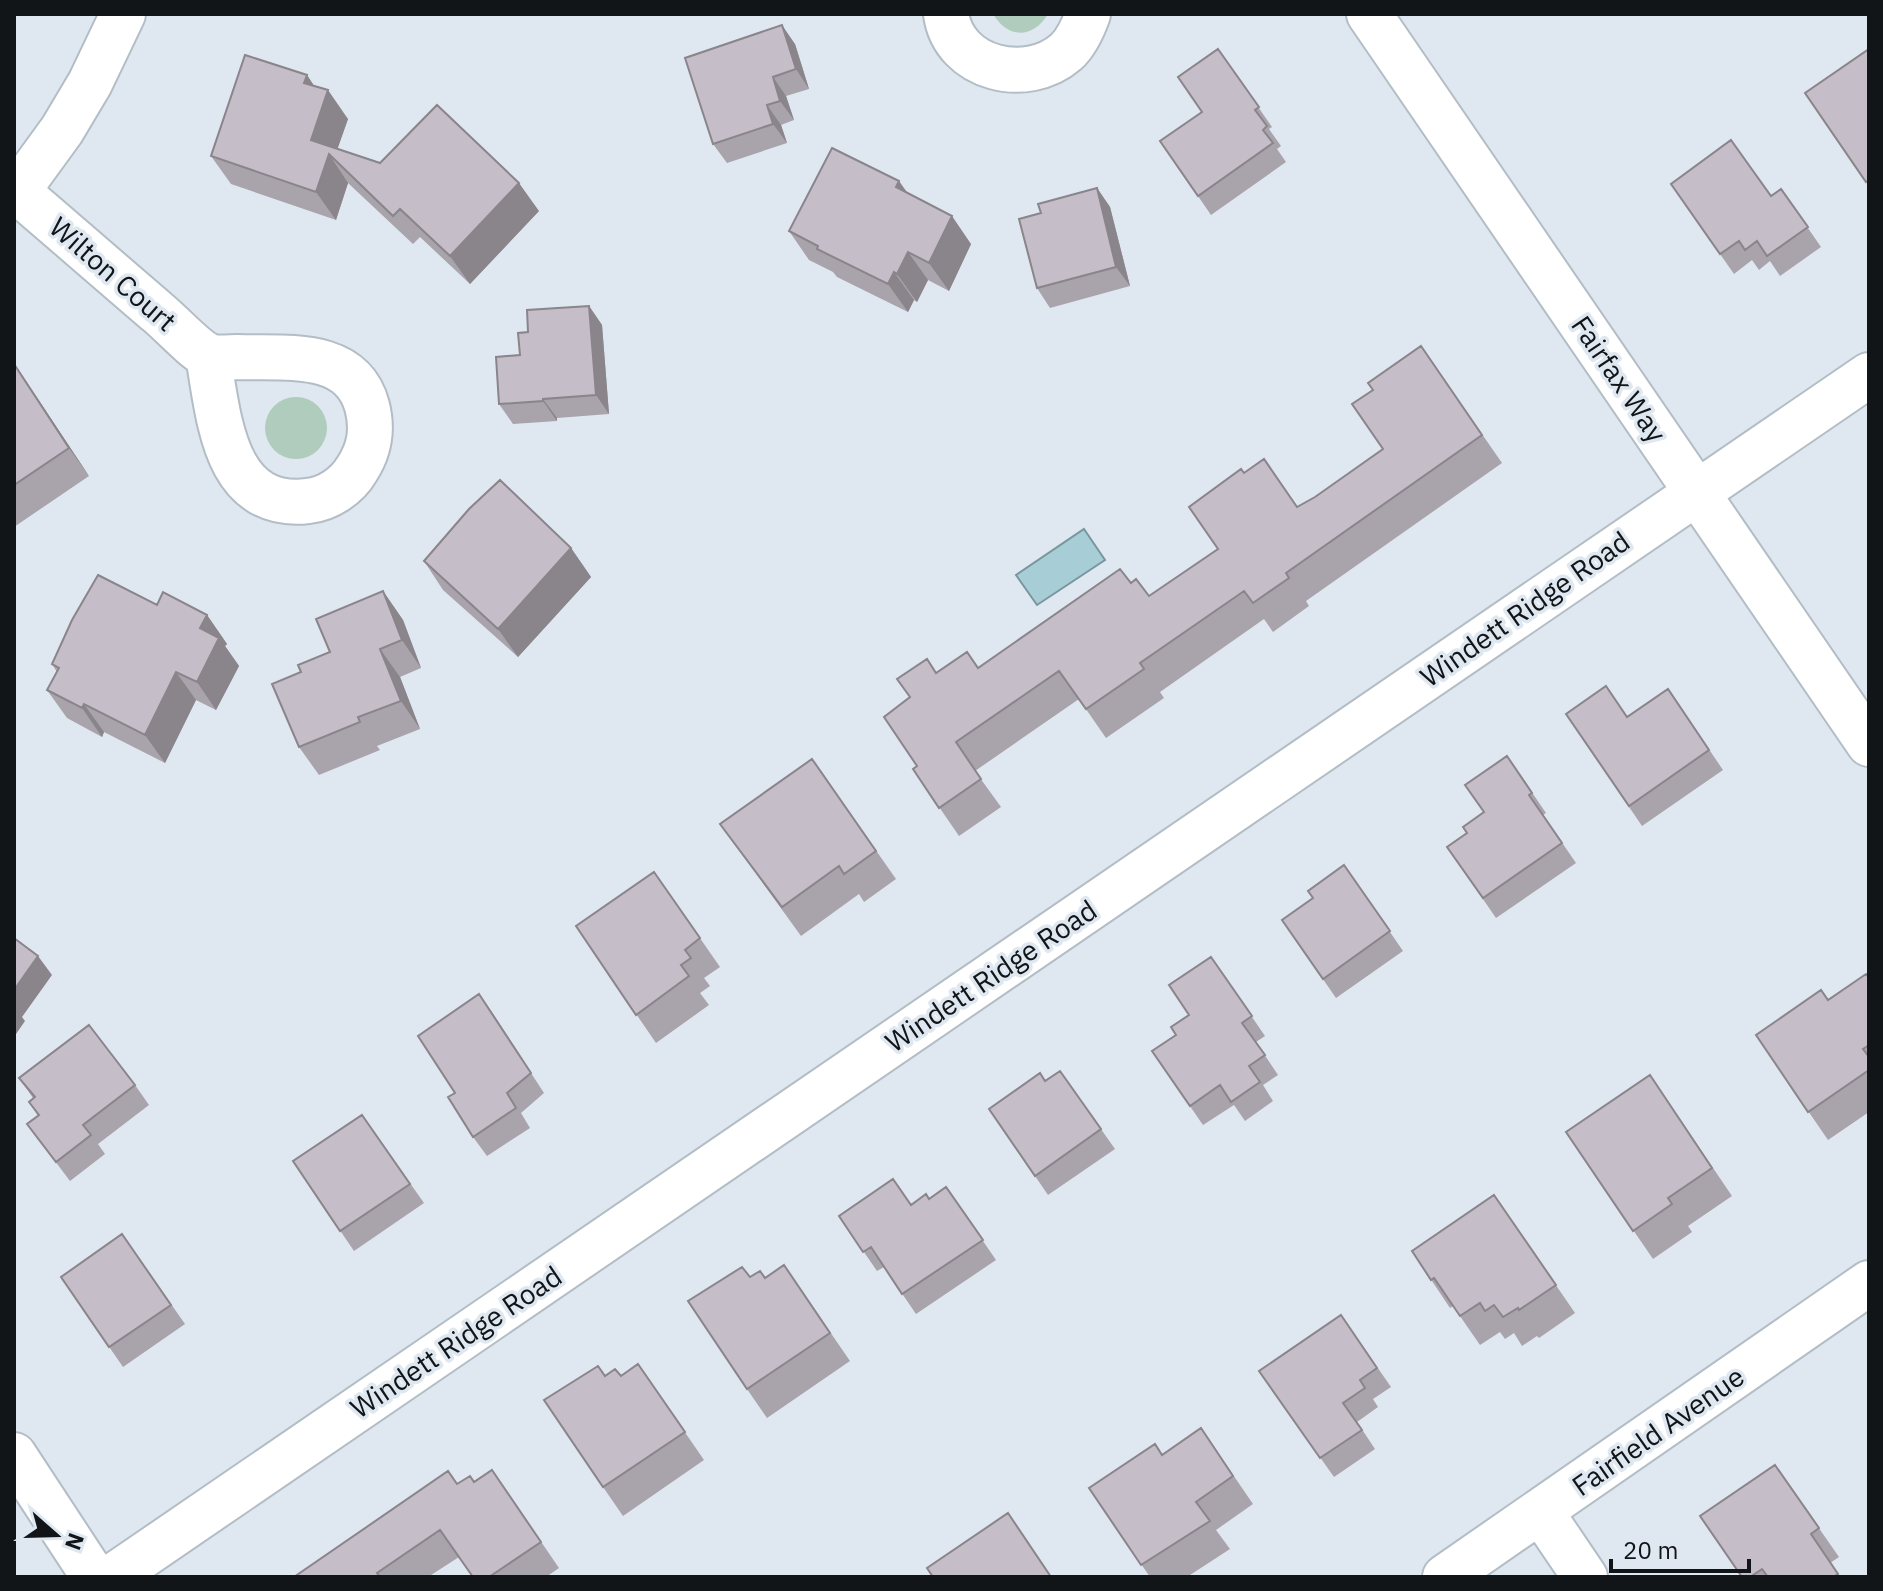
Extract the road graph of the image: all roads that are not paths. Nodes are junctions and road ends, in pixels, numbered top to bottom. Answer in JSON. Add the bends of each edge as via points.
{"nodes":[{"id":1,"x":123,"y":14,"type":"edge"},
{"id":2,"x":946,"y":14,"type":"edge"},
{"id":3,"x":1088,"y":14,"type":"edge"},
{"id":4,"x":1369,"y":14,"type":"edge"},
{"id":5,"x":16,"y":194,"type":"edge"},
{"id":6,"x":208,"y":356,"type":"dead end"},
{"id":7,"x":1869,"y":375,"type":"edge"},
{"id":8,"x":1696,"y":491,"type":"junction"},
{"id":9,"x":1869,"y":744,"type":"edge"},
{"id":10,"x":1869,"y":1283,"type":"edge"},
{"id":11,"x":14,"y":1455,"type":"edge"},
{"id":12,"x":1541,"y":1512,"type":"junction"},
{"id":13,"x":94,"y":1577,"type":"edge"},
{"id":14,"x":112,"y":1577,"type":"edge"},
{"id":15,"x":1445,"y":1577,"type":"edge"},
{"id":16,"x":1585,"y":1577,"type":"edge"}],
"edges":[{"from":1,"to":5,"type":"street","via":[[90,83]]},
{"from":2,"to":3,"type":"street","via":[[971,56],[1009,71],[1030,70],[1067,51]]},
{"from":4,"to":8,"type":"street","name":"Fairfax Way"},
{"from":5,"to":6,"type":"street","name":"Wilton Court"},
{"from":7,"to":8,"type":"street","name":"Windett Ridge Road"},
{"from":8,"to":9,"type":"street","name":"Fairfax Way"},
{"from":8,"to":14,"type":"street","name":"Windett Ridge Road"},
{"from":10,"to":12,"type":"street","name":"Fairfield Avenue"},
{"from":11,"to":13,"type":"street"},
{"from":12,"to":15,"type":"street","name":"Fairfield Avenue"},
{"from":12,"to":16,"type":"street"}]}
